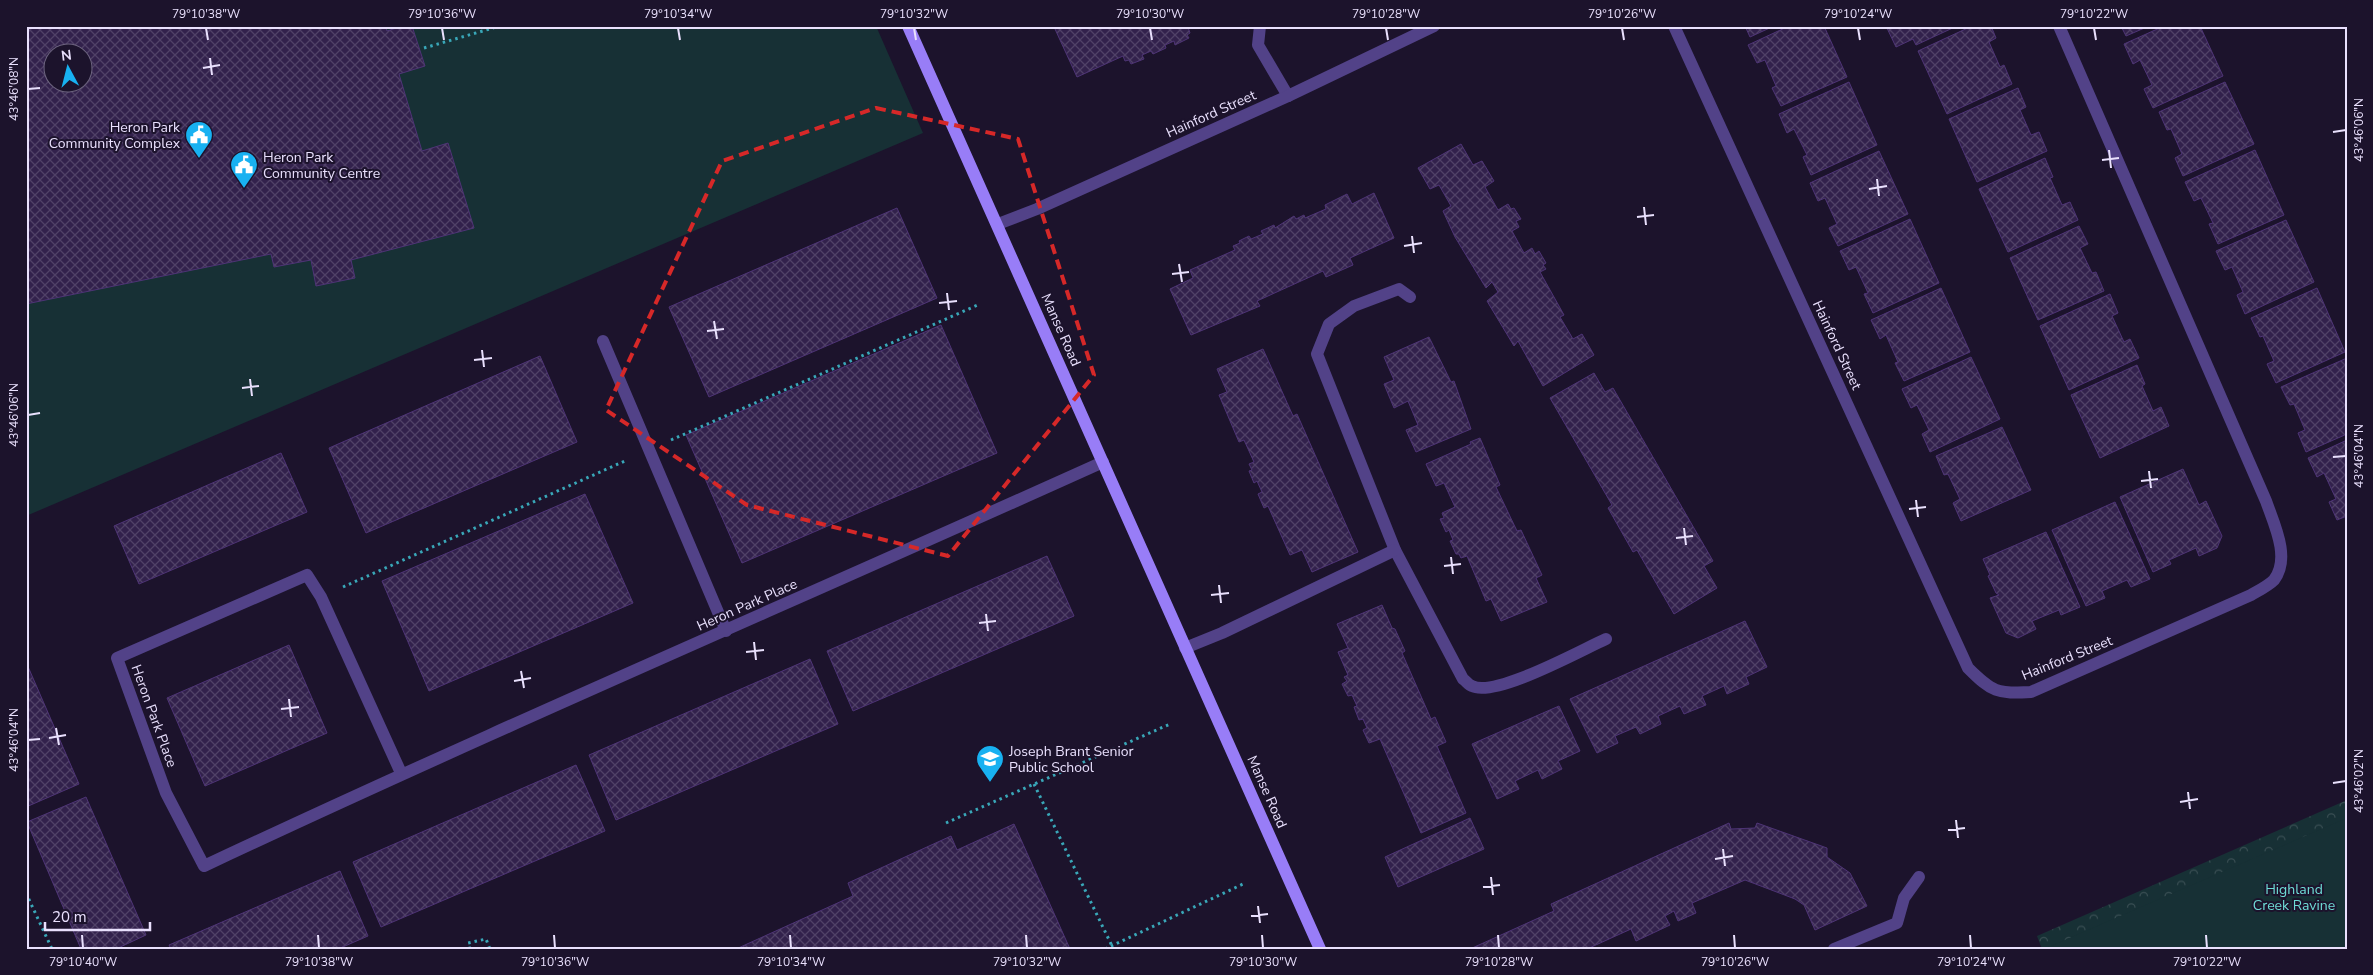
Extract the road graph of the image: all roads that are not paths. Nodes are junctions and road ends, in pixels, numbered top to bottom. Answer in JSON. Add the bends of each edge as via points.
{"nodes":[{"id":1,"x":908,"y":26,"type":"edge"},
{"id":2,"x":1260,"y":26,"type":"edge"},
{"id":3,"x":1434,"y":26,"type":"edge"},
{"id":4,"x":1674,"y":26,"type":"edge"},
{"id":5,"x":2059,"y":26,"type":"edge"},
{"id":6,"x":1288,"y":96,"type":"junction"},
{"id":7,"x":998,"y":224,"type":"junction"},
{"id":8,"x":1410,"y":297,"type":"dead end"},
{"id":9,"x":603,"y":341,"type":"dead end"},
{"id":10,"x":1103,"y":462,"type":"junction"},
{"id":11,"x":1395,"y":550,"type":"junction"},
{"id":12,"x":726,"y":631,"type":"junction"},
{"id":13,"x":1606,"y":639,"type":"dead end"},
{"id":14,"x":1185,"y":648,"type":"junction"},
{"id":15,"x":401,"y":773,"type":"junction"},
{"id":16,"x":1918,"y":877,"type":"dead end"},
{"id":17,"x":1320,"y":949,"type":"edge"},
{"id":18,"x":1834,"y":949,"type":"edge"}],
"edges":[{"from":1,"to":7,"type":"street","name":"Manse Road"},
{"from":2,"to":6,"type":"street","via":[[1258,45]]},
{"from":3,"to":6,"type":"street","name":"Hainford Street"},
{"from":4,"to":5,"type":"street","name":"Hainford Street","via":[[1968,668],[1988,687],[2007,693],[2031,692],[2251,596],[2273,580],[2282,565],[2281,548],[2266,501]]},
{"from":6,"to":7,"type":"street","name":"Hainford Street","via":[[1037,210]]},
{"from":7,"to":10,"type":"street","name":"Manse Road"},
{"from":8,"to":11,"type":"street","via":[[1399,289],[1354,306],[1329,324],[1317,354]]},
{"from":9,"to":12,"type":"street"},
{"from":10,"to":12,"type":"street","name":"Heron Park Place"},
{"from":10,"to":14,"type":"street","name":"Manse Road"},
{"from":11,"to":13,"type":"street","via":[[1464,679],[1473,687],[1510,684]]},
{"from":11,"to":14,"type":"street"},
{"from":12,"to":15,"type":"street","name":"Heron Park Place"},
{"from":14,"to":17,"type":"street","name":"Manse Road"},
{"from":15,"to":15,"type":"street","name":"Heron Park Place","via":[[204,866],[166,794],[117,658],[307,574],[322,597]]},
{"from":16,"to":18,"type":"street","via":[[1904,898],[1896,923]]}]}
